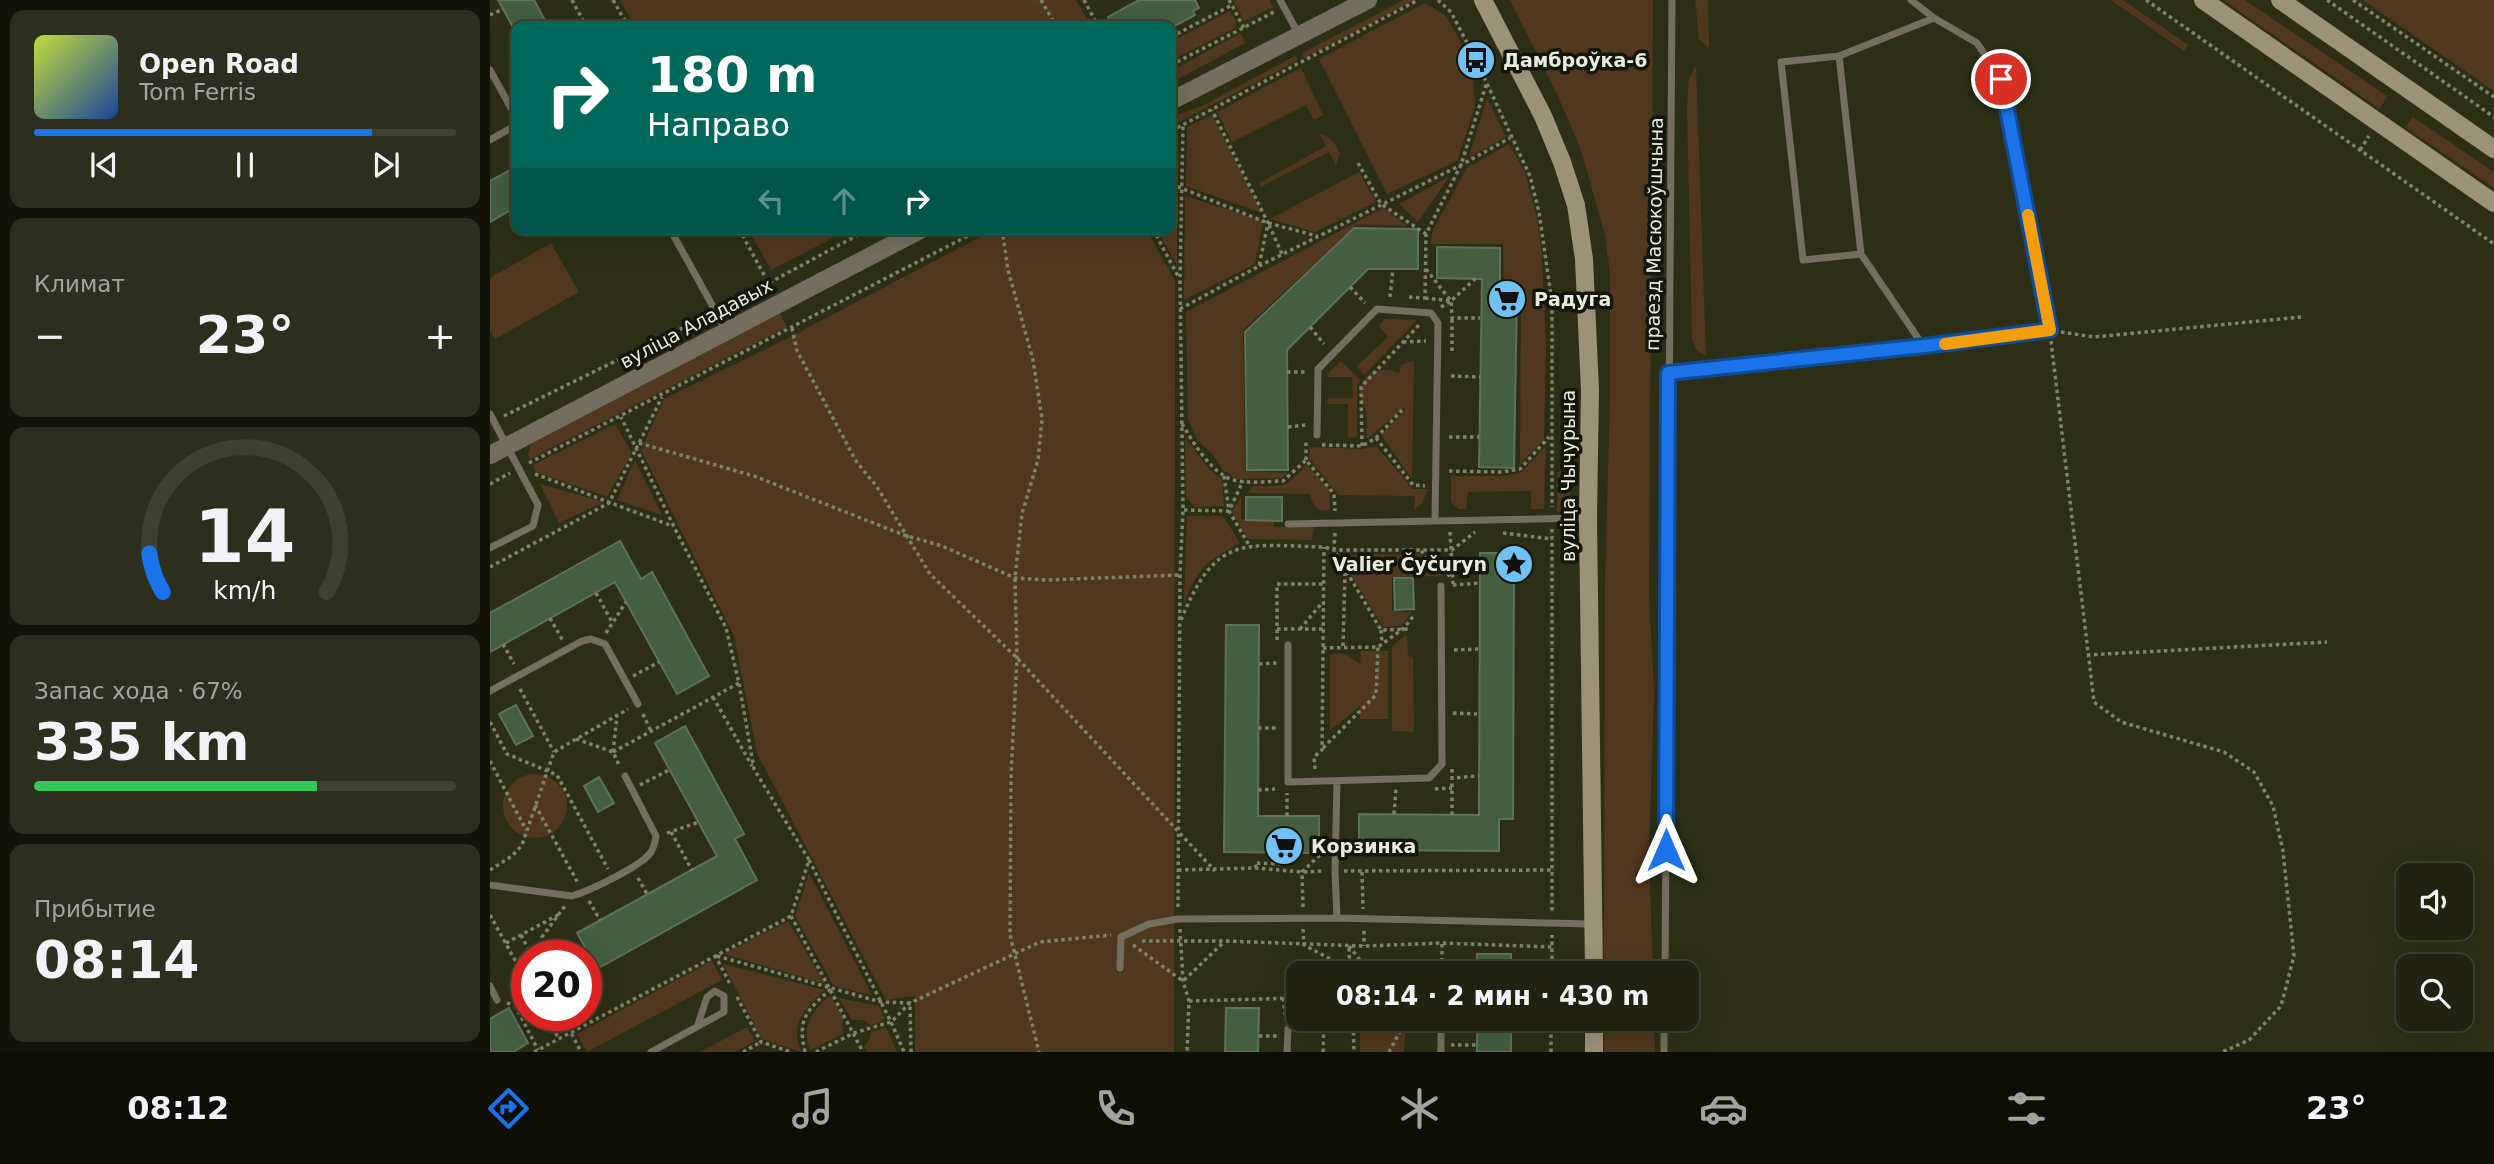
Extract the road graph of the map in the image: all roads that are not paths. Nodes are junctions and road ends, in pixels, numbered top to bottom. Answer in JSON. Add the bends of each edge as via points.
{"nodes":[{"id":1,"x":1368,"y":0,"type":"edge"},
{"id":2,"x":1483,"y":0,"type":"edge"},
{"id":3,"x":1672,"y":0,"type":"edge"},
{"id":4,"x":1911,"y":0,"type":"edge"},
{"id":5,"x":2203,"y":0,"type":"edge"},
{"id":6,"x":2280,"y":0,"type":"edge"},
{"id":7,"x":1282,"y":4,"type":"edge"},
{"id":8,"x":1934,"y":18,"type":"junction"},
{"id":9,"x":1299,"y":36,"type":"junction"},
{"id":10,"x":1839,"y":56,"type":"junction"},
{"id":11,"x":490,"y":70,"type":"edge"},
{"id":12,"x":1176,"y":98,"type":"edge"},
{"id":13,"x":511,"y":108,"type":"edge"},
{"id":14,"x":511,"y":128,"type":"edge"},
{"id":15,"x":490,"y":139,"type":"edge"},
{"id":16,"x":2494,"y":149,"type":"edge"},
{"id":17,"x":2494,"y":203,"type":"edge"},
{"id":18,"x":673,"y":235,"type":"edge"},
{"id":19,"x":910,"y":235,"type":"edge"},
{"id":20,"x":1861,"y":254,"type":"junction"},
{"id":21,"x":726,"y":331,"type":"junction"},
{"id":22,"x":1924,"y":346,"type":"junction"},
{"id":23,"x":1668,"y":373,"type":"junction"},
{"id":24,"x":492,"y":417,"type":"edge"},
{"id":25,"x":1317,"y":435,"type":"dead end"},
{"id":26,"x":508,"y":446,"type":"junction"},
{"id":27,"x":490,"y":455,"type":"edge"},
{"id":28,"x":1588,"y":518,"type":"junction"},
{"id":29,"x":1434,"y":521,"type":"junction"},
{"id":30,"x":1288,"y":524,"type":"dead end"},
{"id":31,"x":490,"y":548,"type":"edge"},
{"id":32,"x":1441,"y":586,"type":"dead end"},
{"id":33,"x":1288,"y":645,"type":"dead end"},
{"id":34,"x":490,"y":691,"type":"edge"},
{"id":35,"x":638,"y":704,"type":"road end"},
{"id":36,"x":625,"y":776,"type":"road end"},
{"id":37,"x":1337,"y":781,"type":"junction"},
{"id":38,"x":490,"y":884,"type":"edge"},
{"id":39,"x":1337,"y":918,"type":"junction"},
{"id":40,"x":1593,"y":924,"type":"junction"},
{"id":41,"x":1594,"y":961,"type":"edge"},
{"id":42,"x":1665,"y":961,"type":"edge"},
{"id":43,"x":1120,"y":968,"type":"dead end"},
{"id":44,"x":490,"y":986,"type":"edge"},
{"id":45,"x":497,"y":1000,"type":"road end"},
{"id":46,"x":696,"y":1027,"type":"junction"},
{"id":47,"x":1594,"y":1031,"type":"edge"},
{"id":48,"x":1664,"y":1031,"type":"edge"},
{"id":49,"x":1288,"y":1032,"type":"road end"},
{"id":50,"x":651,"y":1052,"type":"edge"},
{"id":51,"x":1287,"y":1052,"type":"edge"},
{"id":52,"x":1594,"y":1052,"type":"edge"},
{"id":53,"x":1664,"y":1052,"type":"edge"}],
"edges":[{"from":1,"to":9,"type":"street"},
{"from":2,"to":28,"type":"main road","name":"вуліца Чычурына","via":[[1543,116],[1576,205],[1588,318]]},
{"from":3,"to":23,"type":"lane","name":"праезд Масюкоўшчына"},
{"from":4,"to":8,"type":"lane"},
{"from":5,"to":17,"type":"main road"},
{"from":6,"to":16,"type":"main road"},
{"from":7,"to":9,"type":"lane"},
{"from":8,"to":10,"type":"lane"},
{"from":8,"to":22,"type":"lane","via":[[1977,43],[2001,79],[2050,330]]},
{"from":9,"to":12,"type":"street"},
{"from":10,"to":20,"type":"lane"},
{"from":10,"to":20,"type":"lane","via":[[1782,62],[1801,247],[1803,260]]},
{"from":11,"to":13,"type":"lane"},
{"from":14,"to":15,"type":"lane"},
{"from":18,"to":21,"type":"lane"},
{"from":19,"to":21,"type":"street","name":"вуліца Аладавых"},
{"from":20,"to":22,"type":"lane"},
{"from":21,"to":26,"type":"street","name":"вуліца Аладавых"},
{"from":22,"to":23,"type":"lane"},
{"from":23,"to":42,"type":"lane","name":"праезд Масюкоўшчына"},
{"from":24,"to":26,"type":"lane"},
{"from":25,"to":29,"type":"lane","via":[[1318,369],[1377,309],[1431,313],[1438,323]]},
{"from":26,"to":27,"type":"street","name":"вуліца Аладавых"},
{"from":26,"to":31,"type":"lane","via":[[538,505],[533,526]]},
{"from":28,"to":29,"type":"lane"},
{"from":28,"to":40,"type":"main road","name":"вуліца Чычурына"},
{"from":29,"to":30,"type":"lane"},
{"from":32,"to":37,"type":"lane","via":[[1441,764],[1429,778]]},
{"from":33,"to":37,"type":"lane","via":[[1288,782]]},
{"from":34,"to":35,"type":"lane","via":[[591,639],[605,644]]},
{"from":36,"to":38,"type":"lane","via":[[656,836],[653,850],[644,860],[572,896]]},
{"from":37,"to":39,"type":"lane"},
{"from":39,"to":40,"type":"lane"},
{"from":39,"to":43,"type":"lane","via":[[1178,919],[1149,924],[1121,937]]},
{"from":40,"to":41,"type":"main road","name":"вуліца Чычурына"},
{"from":44,"to":45,"type":"lane"},
{"from":46,"to":46,"type":"lane","via":[[724,1012],[724,996],[715,991],[707,997]]},
{"from":46,"to":50,"type":"lane"},
{"from":47,"to":52,"type":"main road"},
{"from":48,"to":53,"type":"lane"},
{"from":49,"to":51,"type":"lane"}]}
